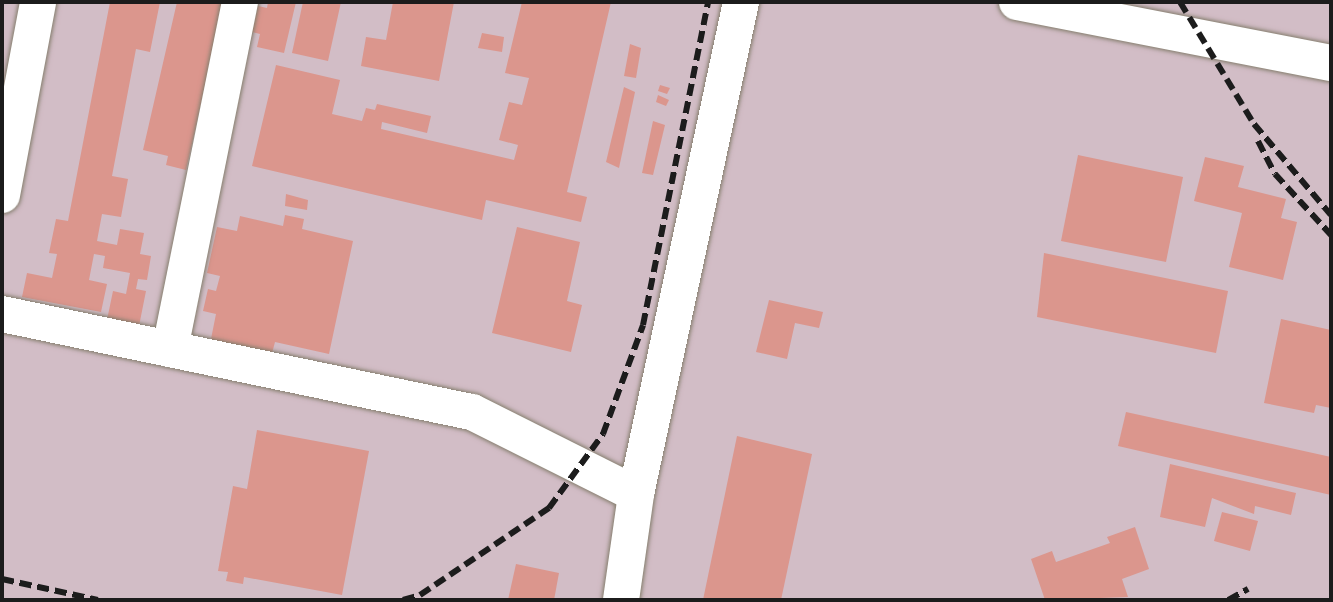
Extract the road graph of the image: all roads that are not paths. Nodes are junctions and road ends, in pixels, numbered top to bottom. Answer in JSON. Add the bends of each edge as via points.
{"nodes":[{"id":1,"x":38,"y":2,"type":"edge"},
{"id":2,"x":240,"y":2,"type":"edge"},
{"id":3,"x":741,"y":2,"type":"edge"},
{"id":4,"x":1017,"y":2,"type":"edge"},
{"id":5,"x":1131,"y":12,"type":"edge"},
{"id":6,"x":1331,"y":63,"type":"edge"},
{"id":7,"x":2,"y":195,"type":"edge"},
{"id":8,"x":2,"y":314,"type":"edge"},
{"id":9,"x":170,"y":349,"type":"junction"},
{"id":10,"x":636,"y":494,"type":"junction"},
{"id":11,"x":621,"y":600,"type":"edge"}],
"edges":[{"from":1,"to":7,"type":"lane"},
{"from":2,"to":9,"type":"lane"},
{"from":3,"to":10,"type":"lane"},
{"from":4,"to":5,"type":"lane"},
{"from":5,"to":6,"type":"lane"},
{"from":8,"to":9,"type":"lane"},
{"from":9,"to":10,"type":"lane","via":[[472,412]]},
{"from":10,"to":11,"type":"lane"}]}
